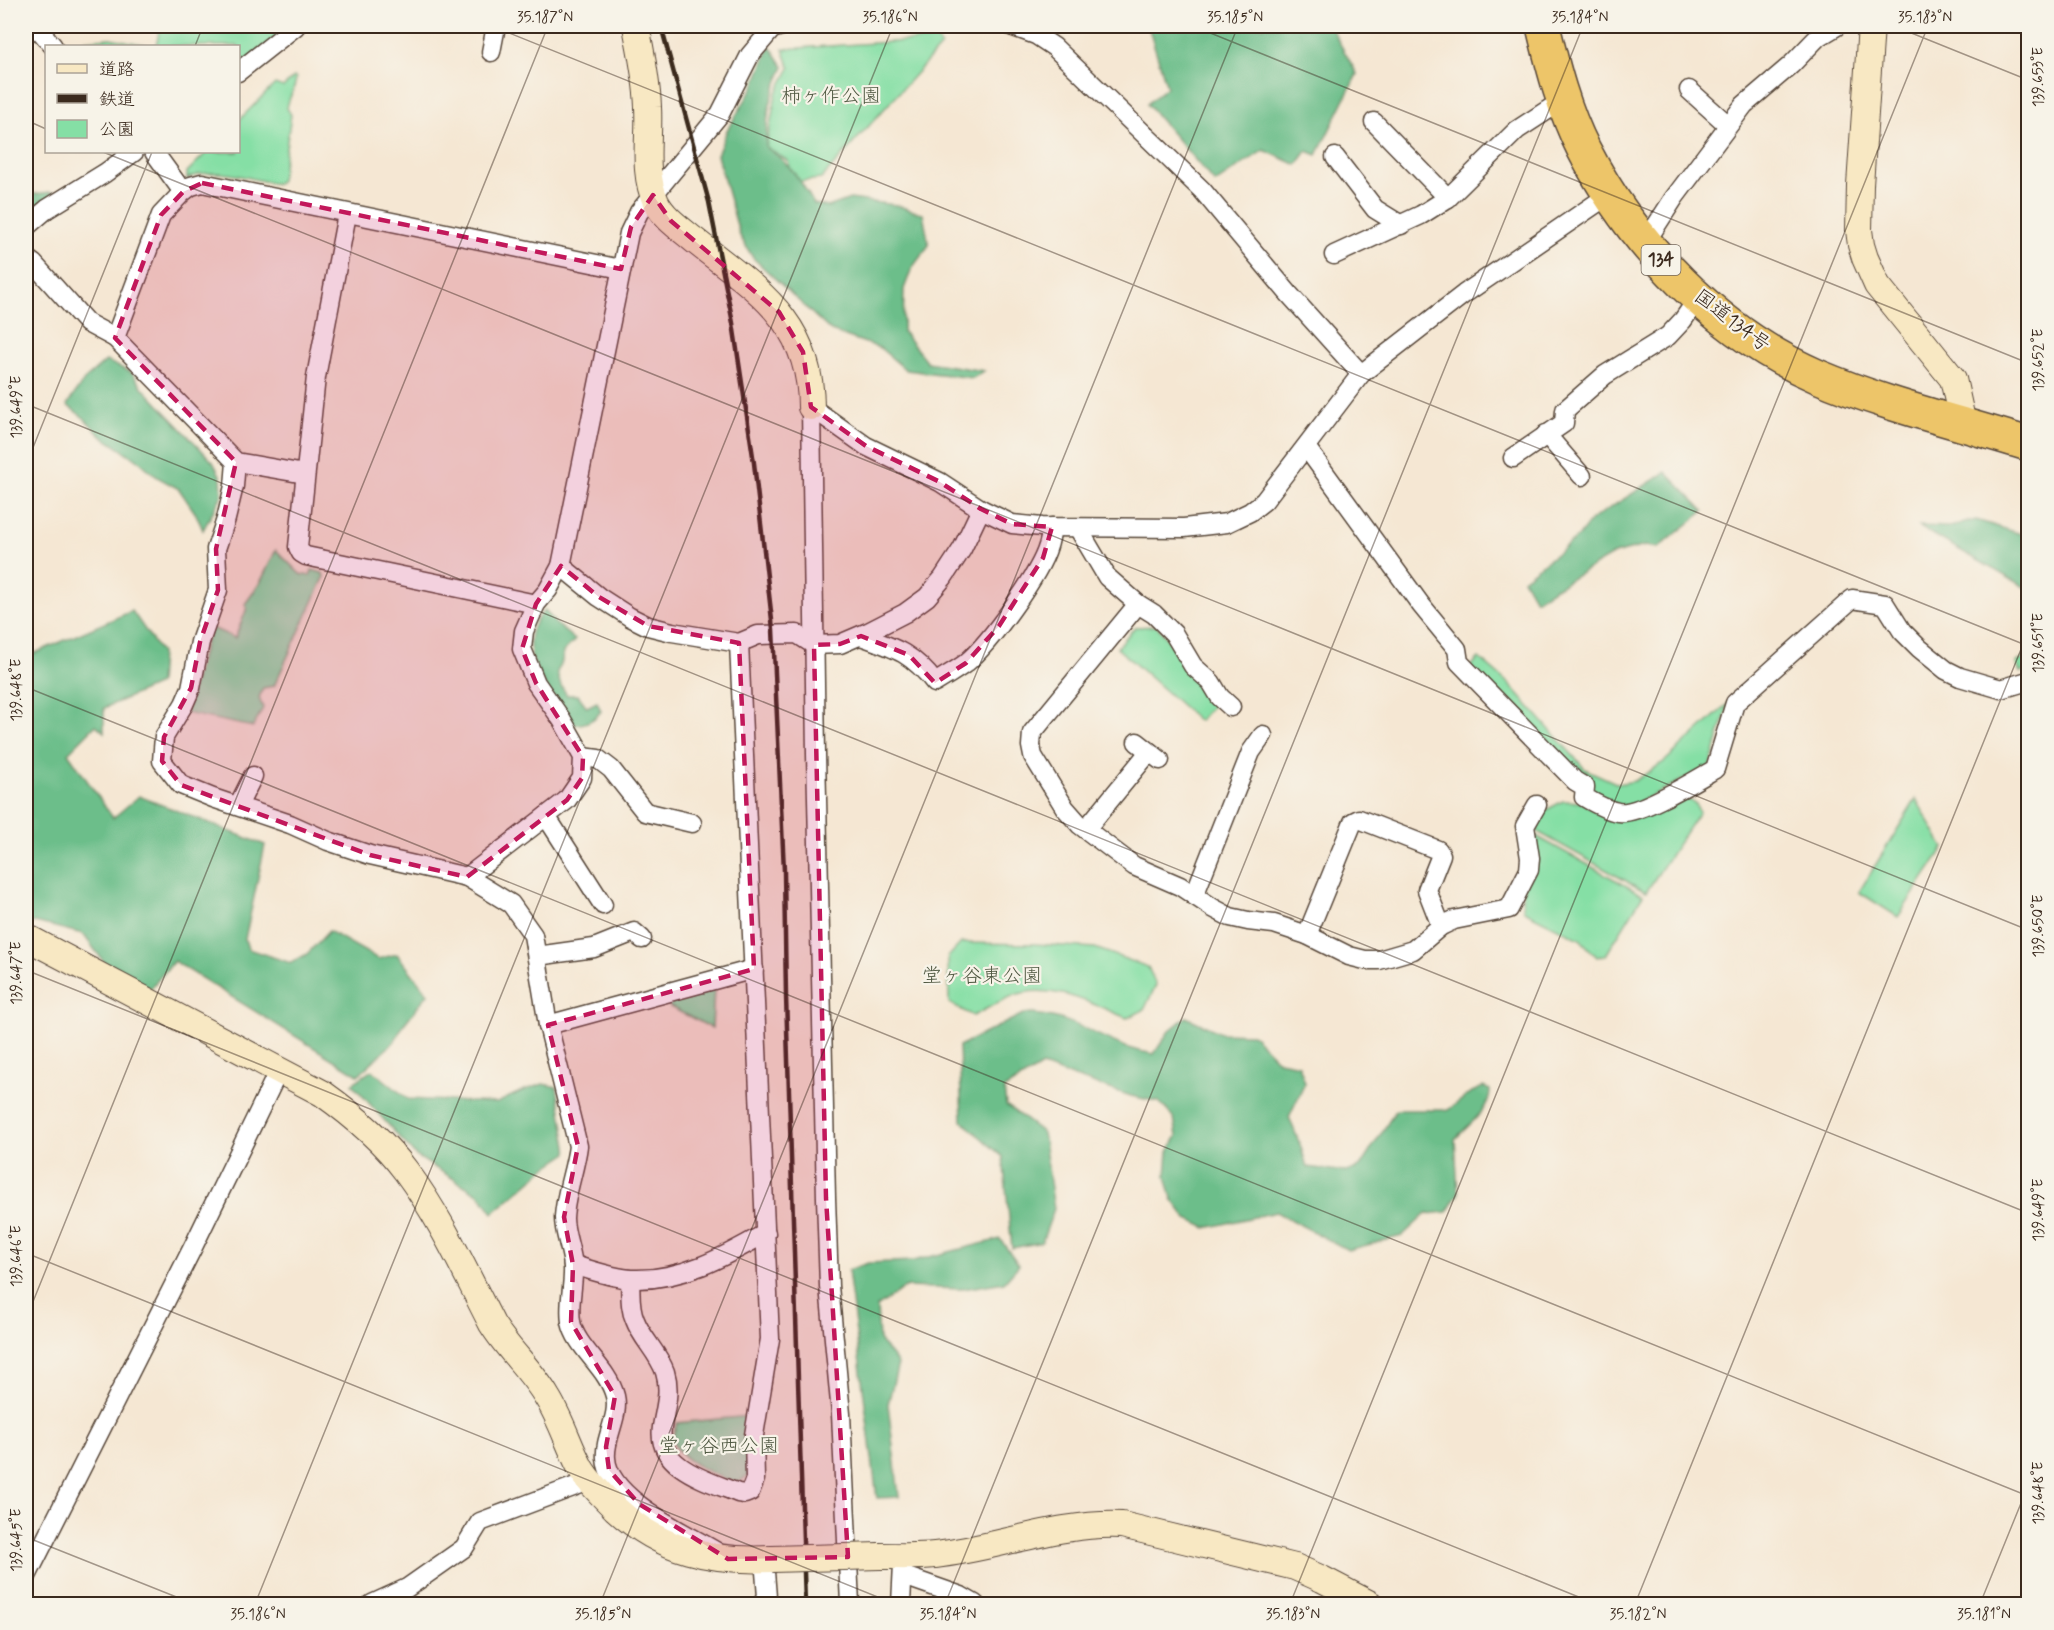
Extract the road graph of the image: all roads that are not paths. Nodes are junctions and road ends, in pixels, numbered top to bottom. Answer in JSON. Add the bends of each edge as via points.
{"nodes":[{"id":1,"x":296,"y":26,"type":"edge"},
{"id":2,"x":496,"y":26,"type":"edge"},
{"id":3,"x":636,"y":26,"type":"edge"},
{"id":4,"x":782,"y":26,"type":"edge"},
{"id":5,"x":1011,"y":26,"type":"edge"},
{"id":6,"x":1543,"y":26,"type":"edge"},
{"id":7,"x":1837,"y":26,"type":"edge"},
{"id":8,"x":1871,"y":26,"type":"edge"},
{"id":9,"x":26,"y":34,"type":"edge"},
{"id":10,"x":52,"y":45,"type":"edge"},
{"id":11,"x":491,"y":52,"type":"dead end"},
{"id":12,"x":240,"y":70,"type":"edge"},
{"id":13,"x":1689,"y":90,"type":"dead end"},
{"id":14,"x":1563,"y":100,"type":"junction"},
{"id":15,"x":1374,"y":122,"type":"dead end"},
{"id":16,"x":1728,"y":126,"type":"junction"},
{"id":17,"x":133,"y":153,"type":"edge"},
{"id":18,"x":155,"y":153,"type":"edge"},
{"id":19,"x":1335,"y":157,"type":"dead end"},
{"id":20,"x":183,"y":192,"type":"junction"},
{"id":21,"x":1610,"y":194,"type":"junction"},
{"id":22,"x":653,"y":195,"type":"junction"},
{"id":23,"x":1448,"y":198,"type":"junction"},
{"id":24,"x":347,"y":214,"type":"junction"},
{"id":25,"x":1401,"y":225,"type":"junction"},
{"id":26,"x":26,"y":227,"type":"edge"},
{"id":27,"x":1645,"y":243,"type":"junction"},
{"id":28,"x":1334,"y":255,"type":"dead end"},
{"id":29,"x":26,"y":258,"type":"edge"},
{"id":30,"x":621,"y":269,"type":"junction"},
{"id":31,"x":1698,"y":298,"type":"junction"},
{"id":32,"x":116,"y":338,"type":"junction"},
{"id":33,"x":1361,"y":374,"type":"junction"},
{"id":34,"x":812,"y":407,"type":"junction"},
{"id":35,"x":1963,"y":424,"type":"junction"},
{"id":36,"x":1546,"y":434,"type":"junction"},
{"id":37,"x":2028,"y":444,"type":"edge"},
{"id":38,"x":1306,"y":447,"type":"junction"},
{"id":39,"x":1513,"y":458,"type":"dead end"},
{"id":40,"x":236,"y":462,"type":"junction"},
{"id":41,"x":305,"y":474,"type":"junction"},
{"id":42,"x":1582,"y":476,"type":"dead end"},
{"id":43,"x":981,"y":509,"type":"junction"},
{"id":44,"x":1052,"y":527,"type":"junction"},
{"id":45,"x":1078,"y":528,"type":"junction"},
{"id":46,"x":561,"y":566,"type":"junction"},
{"id":47,"x":536,"y":604,"type":"junction"},
{"id":48,"x":1138,"y":604,"type":"junction"},
{"id":49,"x":861,"y":636,"type":"junction"},
{"id":50,"x":739,"y":643,"type":"junction"},
{"id":51,"x":814,"y":645,"type":"junction"},
{"id":52,"x":2028,"y":681,"type":"edge"},
{"id":53,"x":1231,"y":706,"type":"dead end"},
{"id":54,"x":1263,"y":735,"type":"dead end"},
{"id":55,"x":1149,"y":751,"type":"dead end"},
{"id":56,"x":583,"y":757,"type":"junction"},
{"id":57,"x":253,"y":776,"type":"dead end"},
{"id":58,"x":1537,"y":805,"type":"dead end"},
{"id":59,"x":238,"y":806,"type":"junction"},
{"id":60,"x":546,"y":816,"type":"junction"},
{"id":61,"x":692,"y":823,"type":"dead end"},
{"id":62,"x":1086,"y":829,"type":"junction"},
{"id":63,"x":467,"y":877,"type":"junction"},
{"id":64,"x":1194,"y":896,"type":"junction"},
{"id":65,"x":603,"y":905,"type":"dead end"},
{"id":66,"x":1441,"y":926,"type":"junction"},
{"id":67,"x":1306,"y":935,"type":"junction"},
{"id":68,"x":26,"y":937,"type":"edge"},
{"id":69,"x":642,"y":939,"type":"dead end"},
{"id":70,"x":537,"y":956,"type":"junction"},
{"id":71,"x":754,"y":969,"type":"junction"},
{"id":72,"x":548,"y":1025,"type":"junction"},
{"id":73,"x":279,"y":1070,"type":"junction"},
{"id":74,"x":766,"y":1233,"type":"junction"},
{"id":75,"x":573,"y":1265,"type":"junction"},
{"id":76,"x":630,"y":1279,"type":"junction"},
{"id":77,"x":589,"y":1481,"type":"junction"},
{"id":78,"x":728,"y":1559,"type":"junction"},
{"id":79,"x":768,"y":1559,"type":"junction"},
{"id":80,"x":895,"y":1563,"type":"junction"},
{"id":81,"x":26,"y":1578,"type":"edge"},
{"id":82,"x":372,"y":1605,"type":"edge"},
{"id":83,"x":762,"y":1605,"type":"edge"},
{"id":84,"x":850,"y":1605,"type":"edge"},
{"id":85,"x":900,"y":1605,"type":"edge"},
{"id":86,"x":975,"y":1605,"type":"edge"},
{"id":87,"x":1370,"y":1605,"type":"edge"}],
"edges":[{"from":1,"to":12,"type":"street"},
{"from":2,"to":11,"type":"street"},
{"from":3,"to":22,"type":"street","via":[[646,84],[647,164]]},
{"from":4,"to":22,"type":"street","via":[[772,29],[750,55],[720,114]]},
{"from":5,"to":33,"type":"street","via":[[1035,34],[1054,47],[1202,190]]},
{"from":6,"to":14,"type":"highway","name":"国道134号","number":"134"},
{"from":7,"to":16,"type":"street","via":[[1817,39],[1744,105]]},
{"from":8,"to":35,"type":"street","via":[[1860,185],[1861,245],[1877,285],[1953,380]]},
{"from":9,"to":10,"type":"street","via":[[36,26]]},
{"from":13,"to":16,"type":"street"},
{"from":14,"to":21,"type":"highway","name":"国道134号","number":"134","via":[[1584,149]]},
{"from":14,"to":23,"type":"street","via":[[1517,130]]},
{"from":15,"to":23,"type":"street"},
{"from":16,"to":27,"type":"street"},
{"from":17,"to":26,"type":"street"},
{"from":18,"to":20,"type":"street"},
{"from":19,"to":25,"type":"street","via":[[1375,209]]},
{"from":20,"to":24,"type":"street","via":[[202,183]]},
{"from":20,"to":32,"type":"street","via":[[161,215]]},
{"from":21,"to":27,"type":"highway","name":"国道134号","number":"134"},
{"from":21,"to":33,"type":"street","via":[[1464,294]]},
{"from":22,"to":30,"type":"street","via":[[631,227]]},
{"from":22,"to":34,"type":"street","via":[[671,221],[779,312],[803,352]]},
{"from":23,"to":25,"type":"street"},
{"from":24,"to":30,"type":"street"},
{"from":24,"to":41,"type":"street","via":[[316,377]]},
{"from":25,"to":28,"type":"street"},
{"from":27,"to":31,"type":"highway","name":"国道134号","number":"134"},
{"from":29,"to":32,"type":"street","via":[[87,323]]},
{"from":30,"to":46,"type":"street"},
{"from":31,"to":35,"type":"highway","name":"国道134号","number":"134","via":[[1749,337],[1815,375],[1865,395]]},
{"from":31,"to":36,"type":"street","via":[[1668,336],[1605,375],[1565,410],[1564,423]]},
{"from":32,"to":40,"type":"street"},
{"from":33,"to":38,"type":"street"},
{"from":34,"to":43,"type":"street","via":[[866,446],[940,482]]},
{"from":34,"to":51,"type":"street"},
{"from":35,"to":37,"type":"highway","name":"国道134号","number":"134"},
{"from":36,"to":39,"type":"street"},
{"from":36,"to":42,"type":"street"},
{"from":38,"to":45,"type":"street","via":[[1264,501],[1227,523],[1185,528]]},
{"from":38,"to":52,"type":"street","via":[[1457,649],[1459,662],[1585,787],[1584,797],[1603,808],[1620,813],[1640,808],[1715,769],[1735,703],[1852,599],[1885,604],[1902,631],[1919,648],[1960,677],[2001,689]]},
{"from":40,"to":41,"type":"street"},
{"from":40,"to":59,"type":"street","via":[[234,486],[216,549],[218,590],[200,642],[191,688],[164,737],[162,761],[181,785]]},
{"from":41,"to":47,"type":"street","via":[[298,547],[306,556]]},
{"from":43,"to":44,"type":"street","via":[[1012,524]]},
{"from":43,"to":49,"type":"street","via":[[962,549],[927,597]]},
{"from":44,"to":45,"type":"street"},
{"from":44,"to":49,"type":"street","via":[[1043,558],[999,626],[966,663],[935,683],[909,656]]},
{"from":45,"to":48,"type":"street","via":[[1107,577]]},
{"from":46,"to":47,"type":"street"},
{"from":46,"to":50,"type":"street","via":[[599,597],[648,626]]},
{"from":47,"to":56,"type":"street","via":[[524,631],[522,649],[536,682]]},
{"from":48,"to":53,"type":"street","via":[[1174,634],[1193,666]]},
{"from":48,"to":62,"type":"street","via":[[1032,733],[1033,756],[1065,808]]},
{"from":49,"to":51,"type":"street","via":[[840,644]]},
{"from":50,"to":51,"type":"street","via":[[758,635],[797,634]]},
{"from":50,"to":71,"type":"street"},
{"from":51,"to":84,"type":"street","via":[[829,1286],[841,1414]]},
{"from":54,"to":64,"type":"street","via":[[1251,752],[1252,769],[1227,832]]},
{"from":55,"to":62,"type":"street"},
{"from":56,"to":60,"type":"street","via":[[582,778],[567,800]]},
{"from":56,"to":61,"type":"street","via":[[598,759],[611,769],[645,812]]},
{"from":57,"to":59,"type":"street"},
{"from":58,"to":66,"type":"street","via":[[1525,826],[1529,870],[1509,909]]},
{"from":59,"to":63,"type":"street","via":[[370,855]]},
{"from":60,"to":63,"type":"street"},
{"from":60,"to":65,"type":"street"},
{"from":62,"to":64,"type":"street","via":[[1134,866],[1165,878]]},
{"from":63,"to":70,"type":"street","via":[[511,904],[533,935]]},
{"from":64,"to":67,"type":"street","via":[[1230,917],[1274,924]]},
{"from":66,"to":67,"type":"street","via":[[1413,950],[1379,960],[1349,956]]},
{"from":66,"to":67,"type":"street","via":[[1427,890],[1441,855],[1438,850],[1359,819],[1353,822]]},
{"from":68,"to":73,"type":"street"},
{"from":69,"to":70,"type":"street","via":[[634,932],[594,948]]},
{"from":70,"to":72,"type":"street"},
{"from":71,"to":72,"type":"street"},
{"from":71,"to":74,"type":"street"},
{"from":72,"to":75,"type":"street","via":[[578,1146],[564,1217]]},
{"from":73,"to":77,"type":"street","via":[[322,1093],[353,1116],[406,1171],[445,1233],[501,1338],[555,1409]]},
{"from":73,"to":81,"type":"street"},
{"from":74,"to":76,"type":"street","via":[[720,1259],[669,1277]]},
{"from":74,"to":76,"type":"street","via":[[770,1340],[754,1435],[754,1486],[745,1494],[689,1473],[664,1446],[661,1434],[667,1403],[666,1375],[635,1321]]},
{"from":75,"to":76,"type":"street"},
{"from":75,"to":78,"type":"street","via":[[571,1322],[615,1396],[616,1409],[606,1447],[613,1478],[639,1504]]},
{"from":77,"to":78,"type":"street","via":[[627,1520],[649,1534],[690,1552]]},
{"from":77,"to":82,"type":"street","via":[[480,1522],[464,1548],[407,1588]]},
{"from":78,"to":79,"type":"street"},
{"from":79,"to":80,"type":"street","bridge":true},
{"from":79,"to":83,"type":"street","via":[[767,1597]]},
{"from":80,"to":85,"type":"street"},
{"from":80,"to":86,"type":"street"},
{"from":80,"to":87,"type":"street","via":[[1090,1526],[1122,1525],[1295,1567]]}]}
